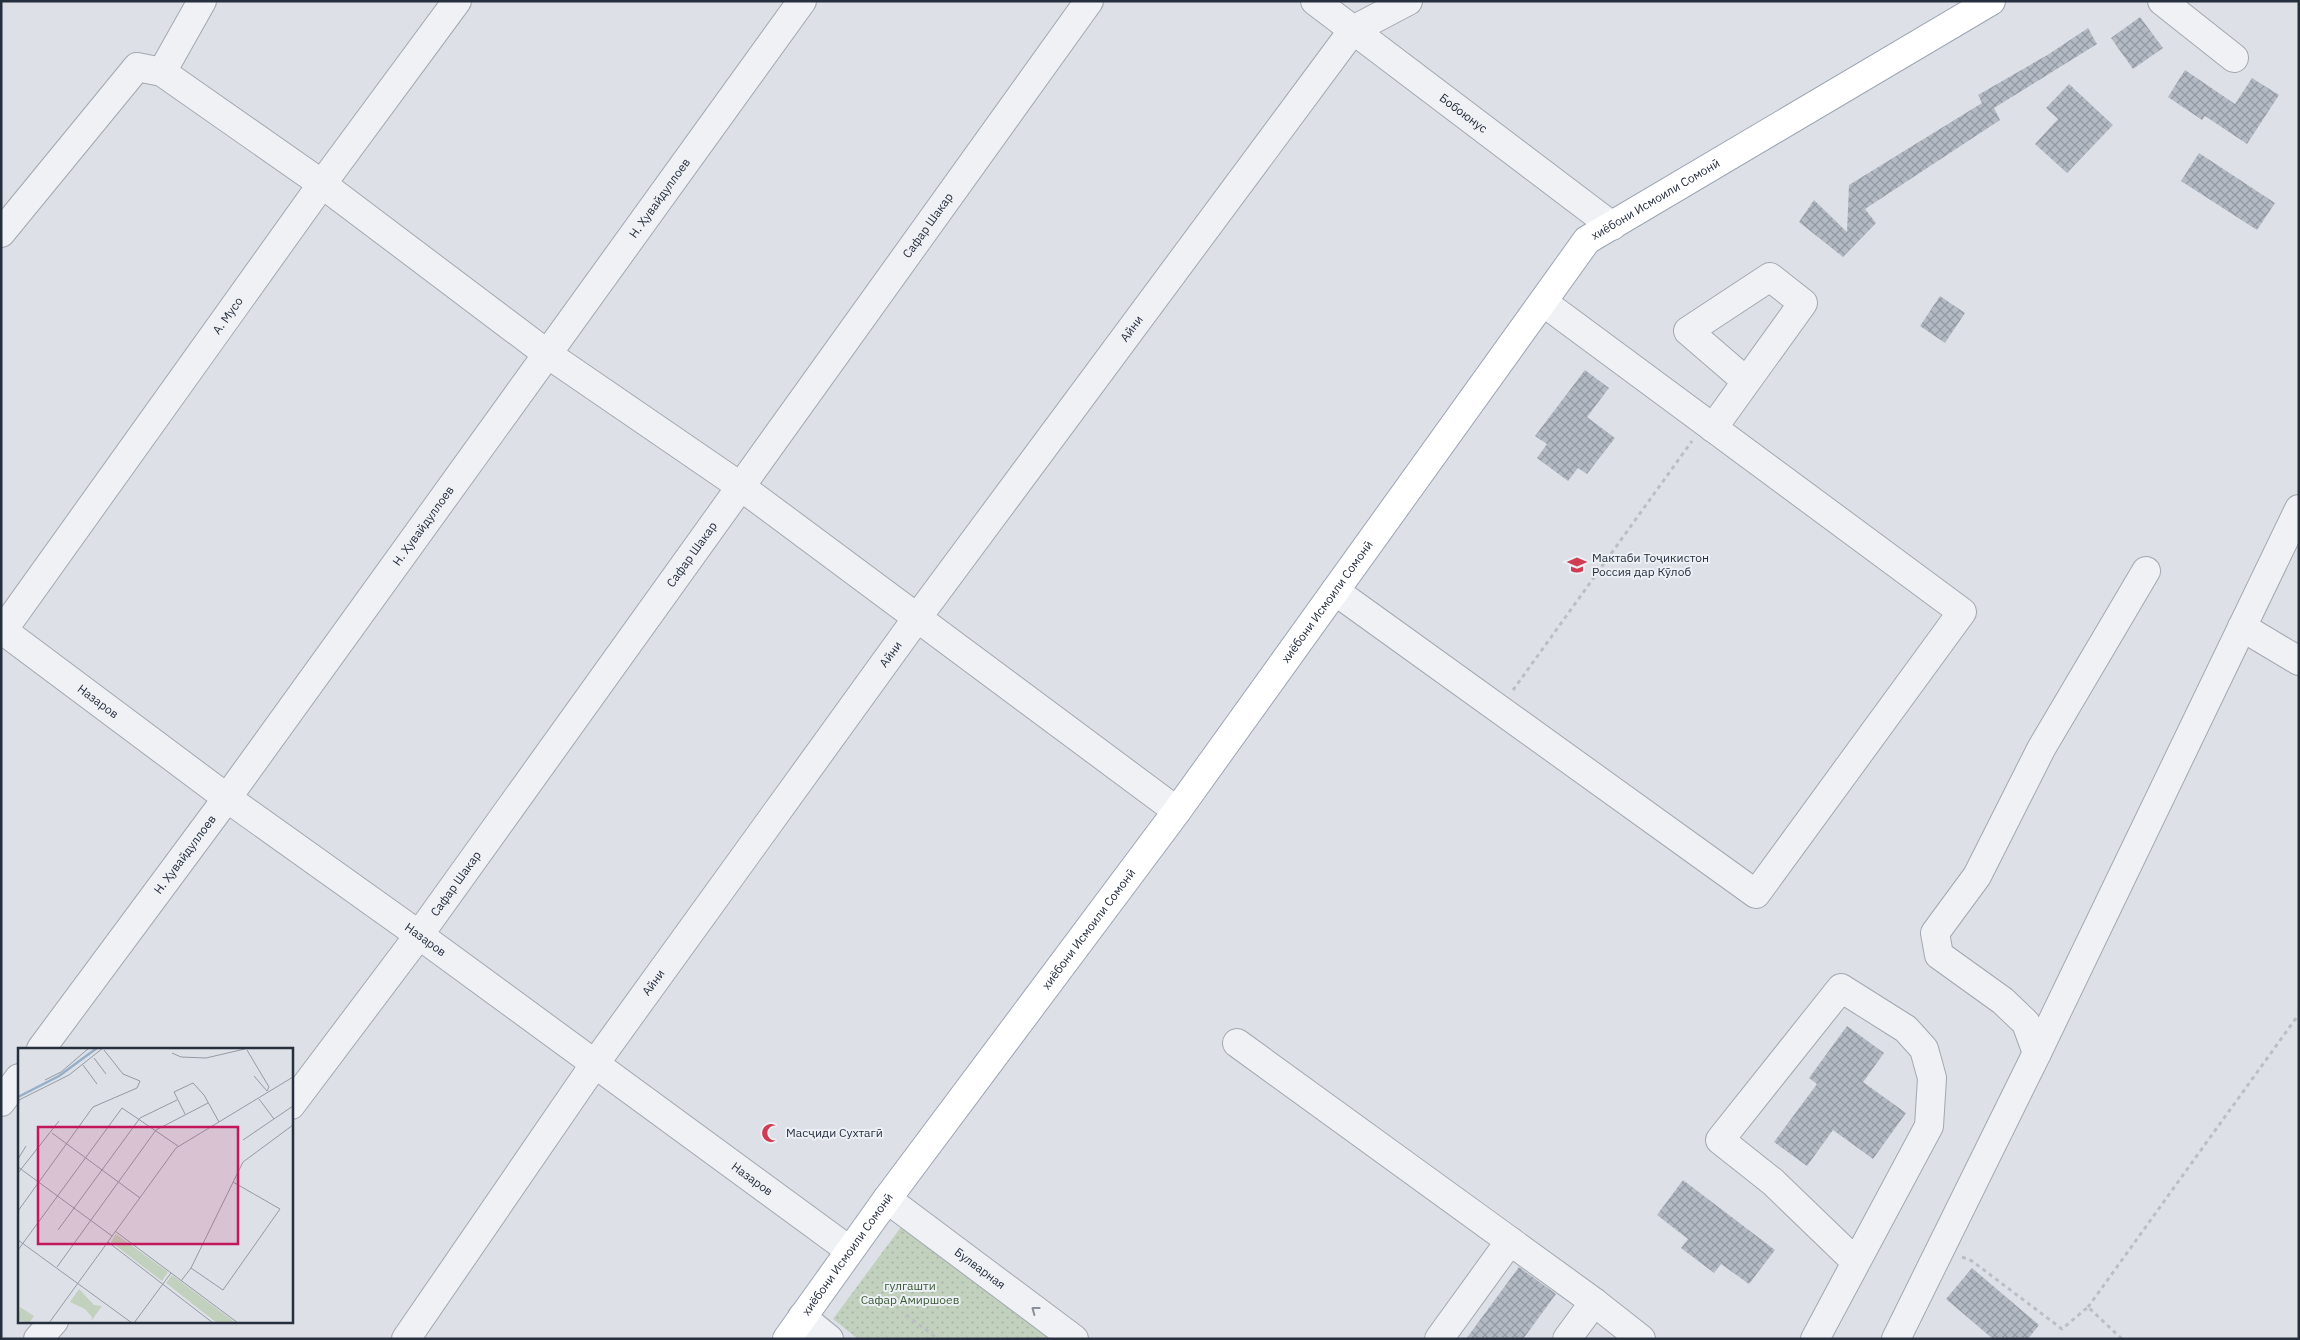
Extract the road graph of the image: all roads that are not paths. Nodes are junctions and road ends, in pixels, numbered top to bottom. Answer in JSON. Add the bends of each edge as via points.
{"nodes":[{"id":1,"x":202,"y":1,"type":"edge"},
{"id":2,"x":457,"y":1,"type":"edge"},
{"id":3,"x":802,"y":1,"type":"edge"},
{"id":4,"x":1089,"y":1,"type":"edge"},
{"id":5,"x":1315,"y":1,"type":"edge"},
{"id":6,"x":1408,"y":1,"type":"edge"},
{"id":7,"x":1990,"y":1,"type":"edge"},
{"id":8,"x":2162,"y":1,"type":"edge"},
{"id":9,"x":1353,"y":30,"type":"junction"},
{"id":10,"x":2234,"y":58,"type":"dead end"},
{"id":11,"x":162,"y":72,"type":"junction"},
{"id":12,"x":322,"y":184,"type":"junction"},
{"id":13,"x":1612,"y":226,"type":"junction"},
{"id":14,"x":1,"y":233,"type":"edge"},
{"id":15,"x":1543,"y":302,"type":"junction"},
{"id":16,"x":546,"y":353,"type":"junction"},
{"id":17,"x":1746,"y":381,"type":"dead end"},
{"id":18,"x":1709,"y":425,"type":"junction"},
{"id":19,"x":740,"y":486,"type":"junction"},
{"id":20,"x":2299,"y":509,"type":"edge"},
{"id":21,"x":2146,"y":570,"type":"dead end"},
{"id":22,"x":1335,"y":590,"type":"junction"},
{"id":23,"x":918,"y":618,"type":"junction"},
{"id":24,"x":2242,"y":627,"type":"junction"},
{"id":25,"x":2,"y":631,"type":"edge"},
{"id":26,"x":2299,"y":661,"type":"edge"},
{"id":27,"x":227,"y":798,"type":"junction"},
{"id":28,"x":1177,"y":811,"type":"junction"},
{"id":29,"x":419,"y":935,"type":"junction"},
{"id":30,"x":1237,"y":1043,"type":"dead end"},
{"id":31,"x":42,"y":1048,"type":"edge"},
{"id":32,"x":2037,"y":1053,"type":"junction"},
{"id":33,"x":594,"y":1065,"type":"junction"},
{"id":34,"x":18,"y":1079,"type":"edge"},
{"id":35,"x":1,"y":1102,"type":"edge"},
{"id":36,"x":292,"y":1104,"type":"edge"},
{"id":37,"x":887,"y":1199,"type":"junction"},
{"id":38,"x":1510,"y":1241,"type":"junction"},
{"id":39,"x":849,"y":1250,"type":"junction"},
{"id":40,"x":1856,"y":1262,"type":"junction"},
{"id":41,"x":1594,"y":1302,"type":"junction"},
{"id":42,"x":53,"y":1322,"type":"edge"},
{"id":43,"x":794,"y":1328,"type":"edge"},
{"id":44,"x":38,"y":1339,"type":"edge"},
{"id":45,"x":406,"y":1339,"type":"edge"},
{"id":46,"x":830,"y":1339,"type":"edge"},
{"id":47,"x":1074,"y":1339,"type":"edge"},
{"id":48,"x":1439,"y":1339,"type":"edge"},
{"id":49,"x":1567,"y":1339,"type":"edge"},
{"id":50,"x":1641,"y":1339,"type":"edge"},
{"id":51,"x":1815,"y":1339,"type":"edge"},
{"id":52,"x":1896,"y":1339,"type":"edge"}],
"edges":[{"from":1,"to":11,"type":"street"},
{"from":2,"to":12,"type":"street","name":"А. Мусо"},
{"from":3,"to":16,"type":"street","name":"Н. Ҳувайдуллоев"},
{"from":4,"to":19,"type":"street","name":"Сафар Шакар"},
{"from":5,"to":9,"type":"street","name":"Бобоюнус"},
{"from":6,"to":9,"type":"street","name":"Айни"},
{"from":7,"to":13,"type":"main road","name":"хиёбони Исмоили Сомонӣ"},
{"from":8,"to":10,"type":"street"},
{"from":9,"to":13,"type":"street","name":"Бобоюнус"},
{"from":9,"to":23,"type":"street","name":"Айни"},
{"from":11,"to":12,"type":"street"},
{"from":11,"to":14,"type":"street","via":[[137,67]]},
{"from":12,"to":16,"type":"street"},
{"from":12,"to":25,"type":"street","name":"А. Мусо"},
{"from":13,"to":15,"type":"main road","name":"хиёбони Исмоили Сомонӣ","via":[[1588,240]]},
{"from":15,"to":18,"type":"street"},
{"from":15,"to":22,"type":"main road","name":"хиёбони Исмоили Сомонӣ"},
{"from":16,"to":19,"type":"street"},
{"from":16,"to":27,"type":"street","name":"Н. Ҳувайдуллоев"},
{"from":17,"to":18,"type":"street"},
{"from":18,"to":22,"type":"street","via":[[1962,612],[1756,894]]},
{"from":19,"to":23,"type":"street"},
{"from":19,"to":29,"type":"street","name":"Сафар Шакар"},
{"from":20,"to":24,"type":"street"},
{"from":21,"to":32,"type":"street","via":[[2041,748],[1977,876],[1935,933],[1939,955],[2003,1001],[2026,1023]]},
{"from":22,"to":28,"type":"main road","name":"хиёбони Исмоили Сомонӣ"},
{"from":23,"to":28,"type":"street"},
{"from":23,"to":33,"type":"street","name":"Айни"},
{"from":24,"to":26,"type":"street"},
{"from":24,"to":32,"type":"street"},
{"from":25,"to":27,"type":"street","name":"Назаров"},
{"from":27,"to":29,"type":"street","name":"Назаров"},
{"from":27,"to":31,"type":"street","name":"Н. Ҳувайдуллоев"},
{"from":28,"to":37,"type":"main road","name":"хиёбони Исмоили Сомонӣ"},
{"from":29,"to":33,"type":"street","name":"Назаров"},
{"from":29,"to":36,"type":"street","name":"Сафар Шакар"},
{"from":30,"to":38,"type":"street"},
{"from":32,"to":52,"type":"street"},
{"from":33,"to":39,"type":"street","name":"Назаров"},
{"from":33,"to":45,"type":"street","name":"Айни"},
{"from":34,"to":35,"type":"street"},
{"from":37,"to":39,"type":"main road","name":"хиёбони Исмоили Сомонӣ"},
{"from":47,"to":37,"type":"street","name":"Булварная","one_way":true},
{"from":38,"to":41,"type":"street"},
{"from":38,"to":48,"type":"street"},
{"from":39,"to":43,"type":"main road","name":"хиёбони Исмоили Сомонӣ"},
{"from":40,"to":40,"type":"street","via":[[1929,1126],[1932,1078],[1924,1049],[1906,1029],[1841,988],[1720,1140],[1773,1182]]},
{"from":40,"to":51,"type":"street"},
{"from":41,"to":49,"type":"street"},
{"from":41,"to":50,"type":"street"},
{"from":42,"to":44,"type":"street"},
{"from":43,"to":46,"type":"street"}]}
